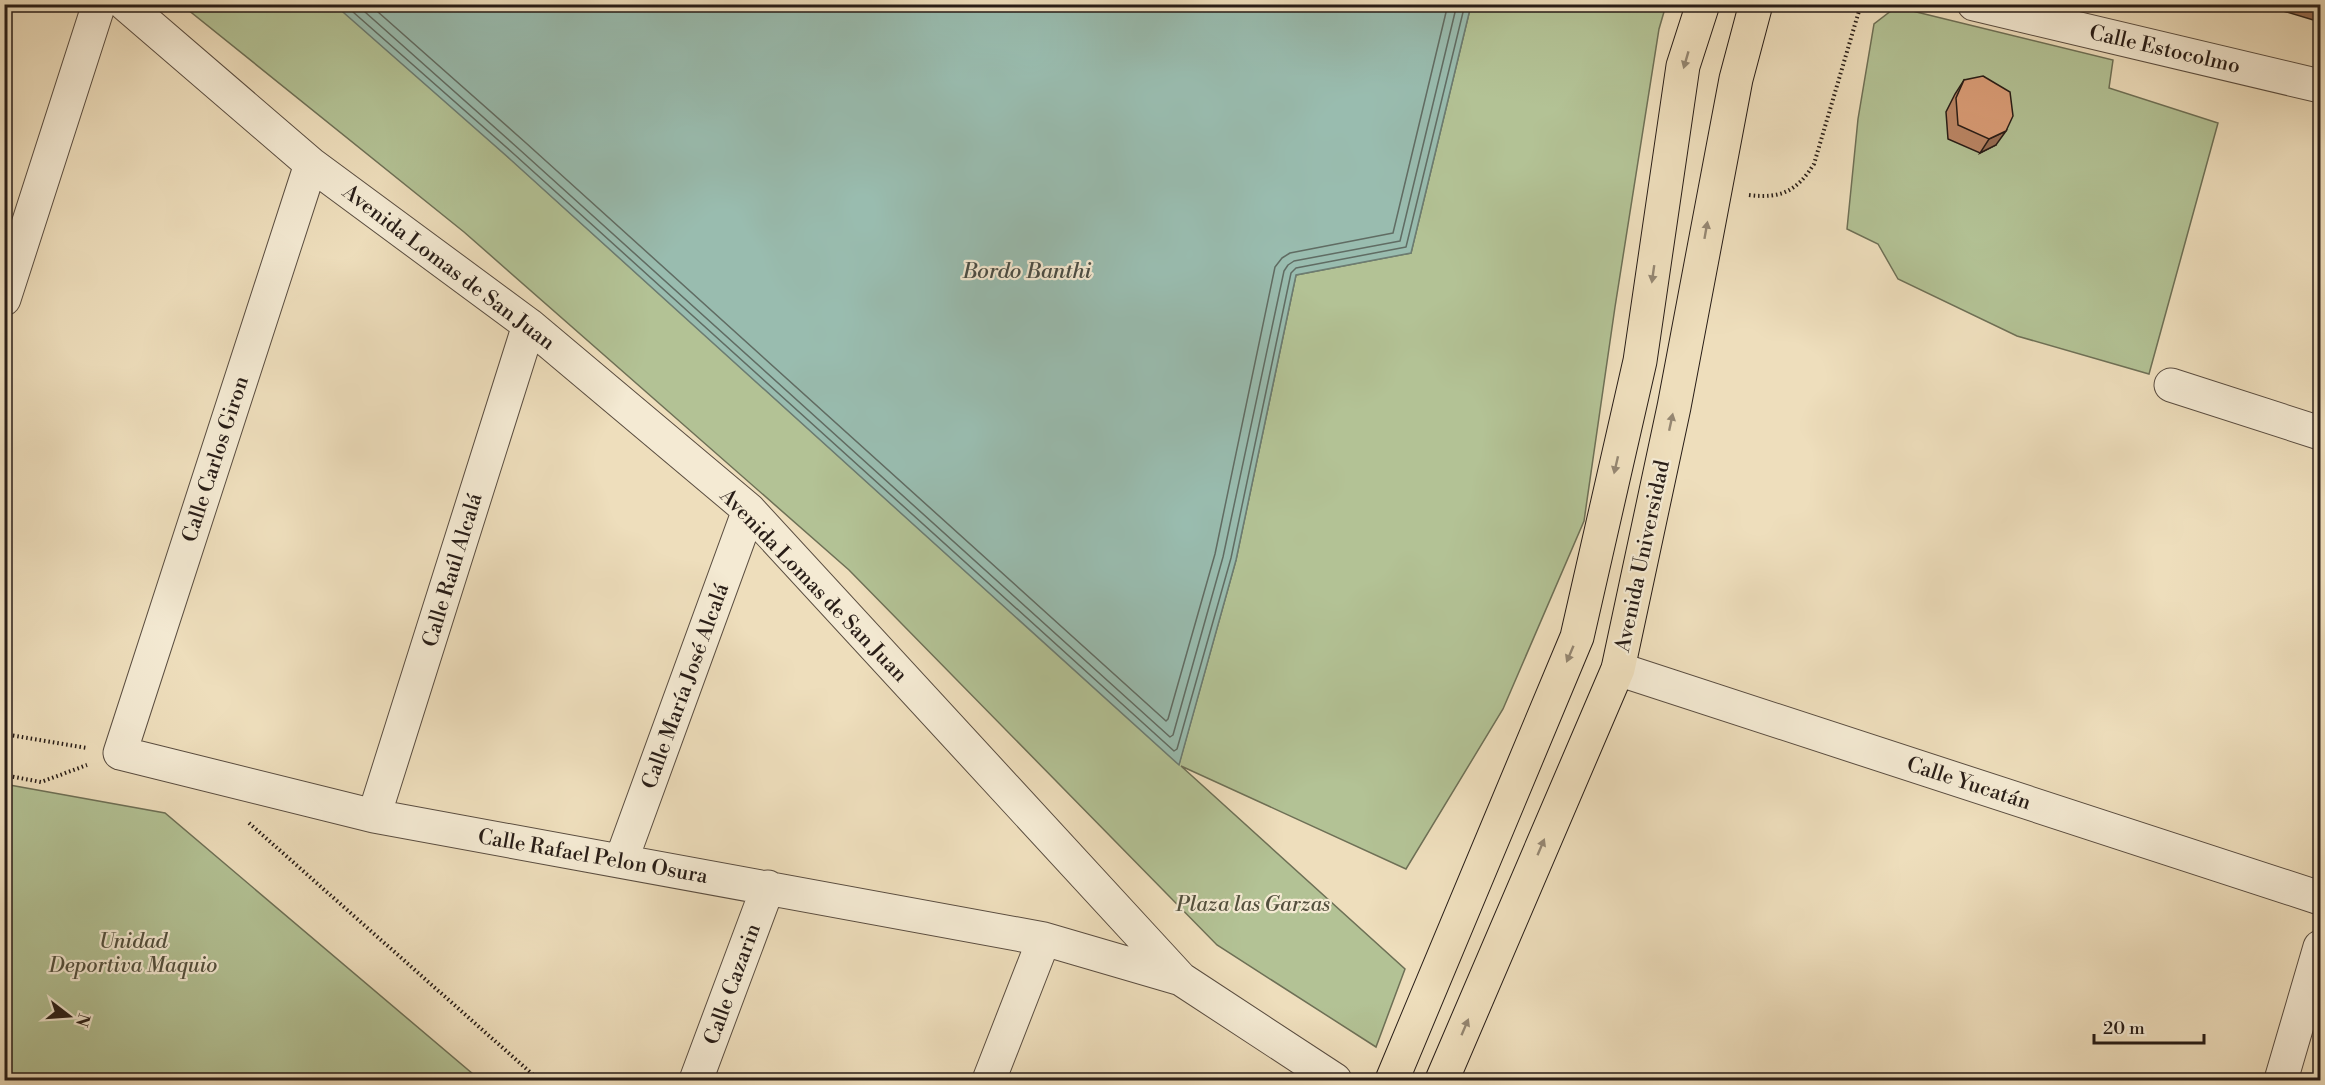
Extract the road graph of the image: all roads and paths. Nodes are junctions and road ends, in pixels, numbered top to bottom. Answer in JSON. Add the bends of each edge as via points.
{"nodes":[{"id":1,"x":99,"y":4,"type":"edge"},
{"id":2,"x":125,"y":4,"type":"edge"},
{"id":3,"x":1703,"y":4,"type":"edge"},
{"id":4,"x":1756,"y":4,"type":"edge"},
{"id":5,"x":1861,"y":4,"type":"edge"},
{"id":6,"x":1974,"y":4,"type":"edge"},
{"id":7,"x":2320,"y":86,"type":"edge"},
{"id":8,"x":311,"y":164,"type":"junction"},
{"id":9,"x":1713,"y":191,"type":"junction"},
{"id":10,"x":4,"y":299,"type":"edge"},
{"id":11,"x":529,"y":324,"type":"junction"},
{"id":12,"x":2171,"y":385,"type":"dead end"},
{"id":13,"x":2320,"y":433,"type":"edge"},
{"id":14,"x":749,"y":510,"type":"junction"},
{"id":15,"x":1618,"y":669,"type":"junction"},
{"id":16,"x":4,"y":734,"type":"edge"},
{"id":17,"x":120,"y":753,"type":"junction"},
{"id":18,"x":4,"y":775,"type":"edge"},
{"id":19,"x":374,"y":816,"type":"junction"},
{"id":20,"x":244,"y":818,"type":"dead end"},
{"id":21,"x":621,"y":861,"type":"junction"},
{"id":22,"x":768,"y":887,"type":"junction"},
{"id":23,"x":2320,"y":898,"type":"edge"},
{"id":24,"x":1044,"y":939,"type":"junction"},
{"id":25,"x":2320,"y":947,"type":"edge"},
{"id":26,"x":1181,"y":979,"type":"junction"},
{"id":27,"x":539,"y":1080,"type":"edge"},
{"id":28,"x":696,"y":1080,"type":"edge"},
{"id":29,"x":989,"y":1080,"type":"edge"},
{"id":30,"x":1335,"y":1080,"type":"edge"},
{"id":31,"x":1392,"y":1080,"type":"edge"},
{"id":32,"x":1442,"y":1080,"type":"edge"},
{"id":33,"x":2281,"y":1080,"type":"edge"}],
"edges":[{"from":1,"to":10,"type":"street"},
{"from":2,"to":8,"type":"street","name":"Avenida Lomas de San Juan"},
{"from":3,"to":31,"type":"main road","name":"Avenida Universidad","one_way":true,"via":[[1683,66],[1640,361],[1578,637]]},
{"from":4,"to":9,"type":"main road","name":"Avenida Universidad"},
{"from":5,"to":9,"type":"path","via":[[1818,154],[1804,180],[1787,193],[1762,197]]},
{"from":6,"to":7,"type":"street","name":"Calle Estocolmo"},
{"from":8,"to":11,"type":"street","name":"Avenida Lomas de San Juan"},
{"from":8,"to":17,"type":"street","name":"Calle Carlos Giron"},
{"from":15,"to":9,"type":"main road","name":"Avenida Universidad","one_way":true,"via":[[1674,407]]},
{"from":11,"to":14,"type":"street","name":"Avenida Lomas de San Juan"},
{"from":11,"to":19,"type":"street","name":"Calle Raúl Alcalá"},
{"from":12,"to":13,"type":"street"},
{"from":14,"to":21,"type":"street","name":"Calle María José Alcalá"},
{"from":14,"to":26,"type":"street","name":"Avenida Lomas de San Juan"},
{"from":15,"to":23,"type":"street","name":"Calle Yucatán"},
{"from":32,"to":15,"type":"main road","name":"Avenida Universidad","one_way":true},
{"from":16,"to":17,"type":"path"},
{"from":17,"to":18,"type":"path","via":[[41,782]]},
{"from":17,"to":19,"type":"street","name":"Calle Rafael Pelon Osura"},
{"from":19,"to":21,"type":"street","name":"Calle Rafael Pelon Osura"},
{"from":20,"to":27,"type":"path"},
{"from":21,"to":22,"type":"street","name":"Calle Rafael Pelon Osura"},
{"from":22,"to":24,"type":"street","name":"Calle Rafael Pelon Osura"},
{"from":22,"to":28,"type":"street","name":"Calle Cazarin"},
{"from":24,"to":26,"type":"street","name":"Calle Rafael Pelon Osura"},
{"from":24,"to":29,"type":"street"},
{"from":25,"to":33,"type":"street"},
{"from":26,"to":30,"type":"street","name":"Avenida Lomas de San Juan"}]}
